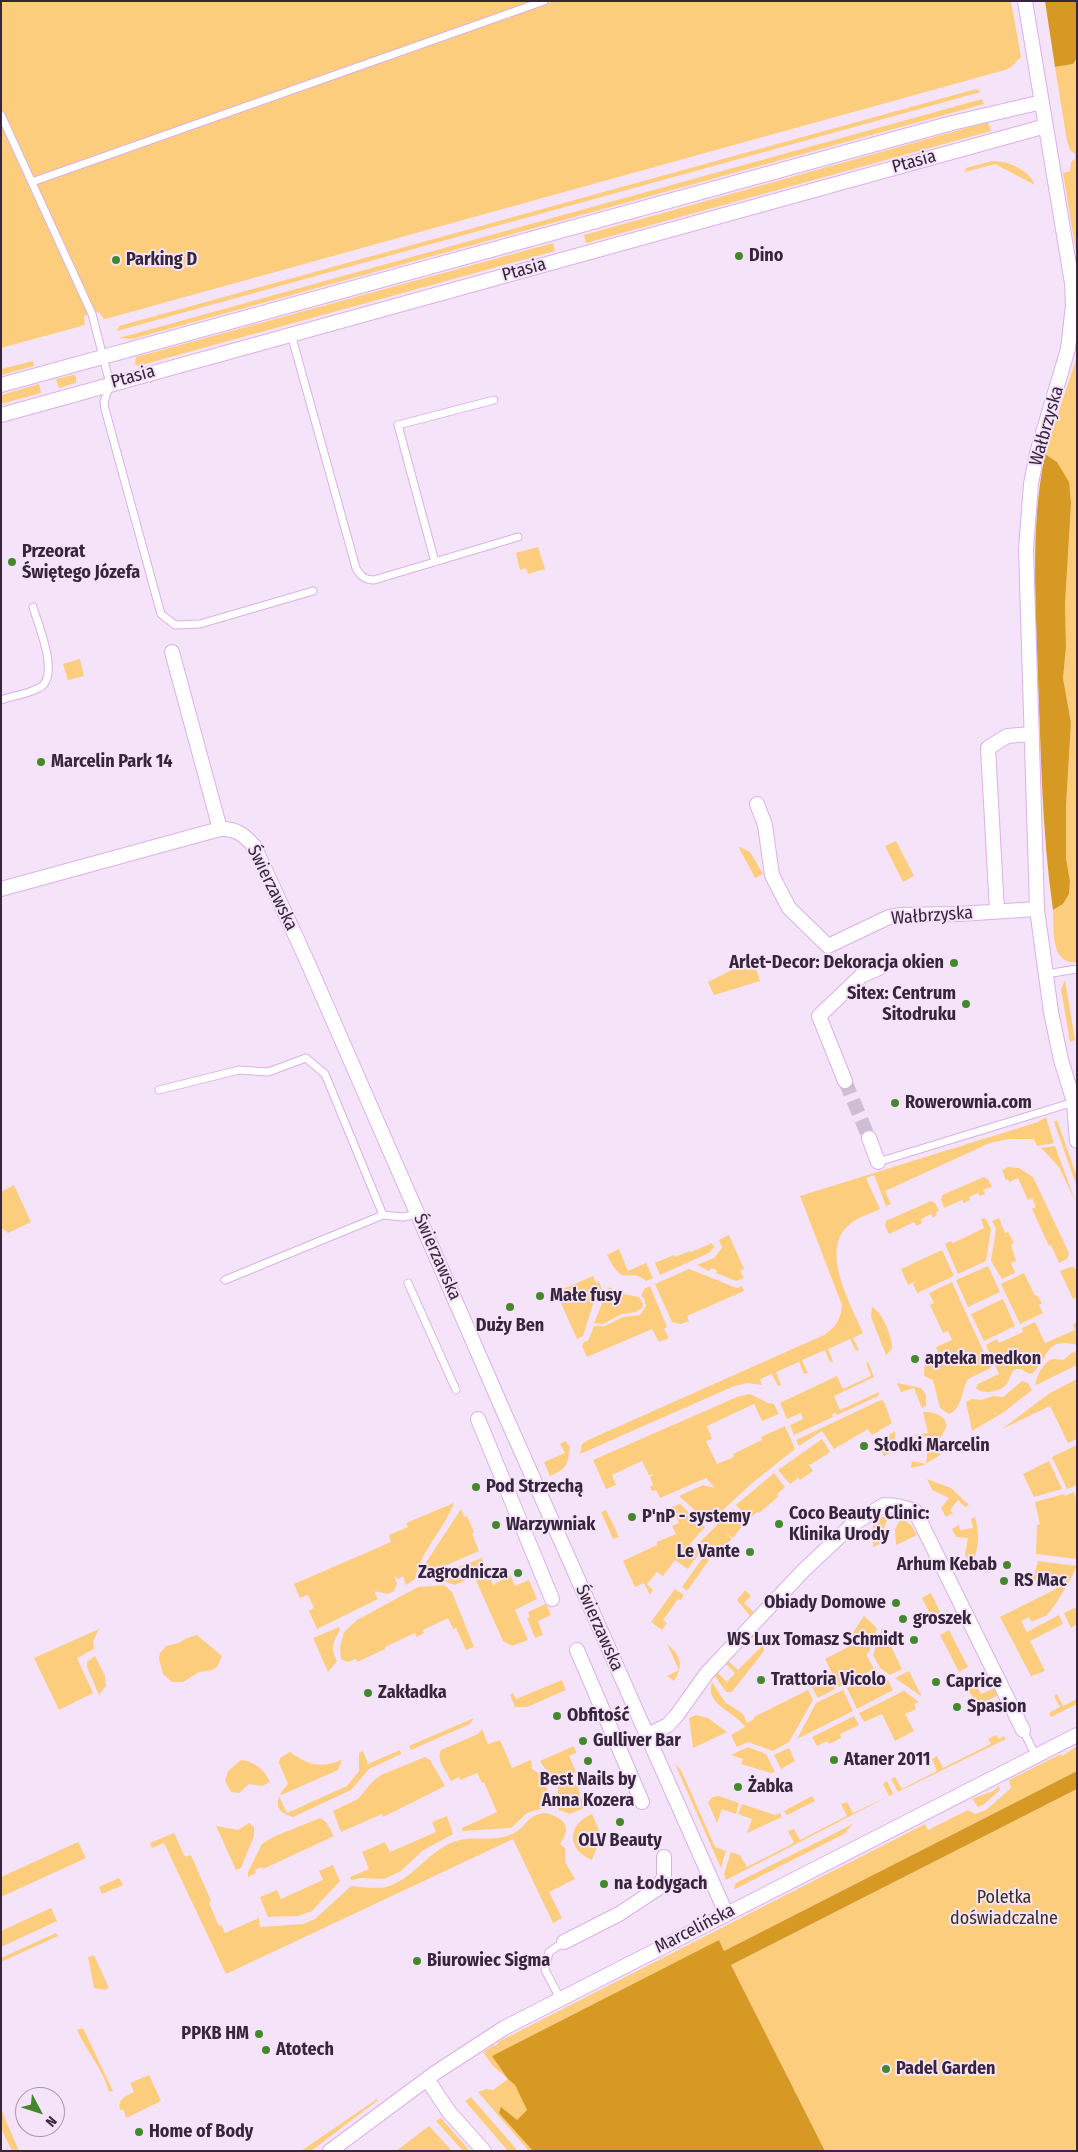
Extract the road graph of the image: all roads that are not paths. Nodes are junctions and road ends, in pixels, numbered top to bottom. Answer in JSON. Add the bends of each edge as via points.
{"nodes":[{"id":1,"x":544,"y":1,"type":"edge"},
{"id":2,"x":1025,"y":1,"type":"edge"},
{"id":3,"x":1042,"y":102,"type":"junction"},
{"id":4,"x":1,"y":115,"type":"edge"},
{"id":5,"x":1046,"y":126,"type":"junction"},
{"id":6,"x":32,"y":182,"type":"junction"},
{"id":7,"x":291,"y":334,"type":"junction"},
{"id":8,"x":103,"y":357,"type":"junction"},
{"id":9,"x":110,"y":384,"type":"junction"},
{"id":10,"x":1,"y":386,"type":"edge"},
{"id":11,"x":494,"y":400,"type":"dead end"},
{"id":12,"x":1,"y":415,"type":"edge"},
{"id":13,"x":518,"y":537,"type":"dead end"},
{"id":14,"x":434,"y":562,"type":"junction"},
{"id":15,"x":313,"y":592,"type":"dead end"},
{"id":16,"x":33,"y":607,"type":"dead end"},
{"id":17,"x":172,"y":652,"type":"dead end"},
{"id":18,"x":1,"y":700,"type":"edge"},
{"id":19,"x":1032,"y":734,"type":"junction"},
{"id":20,"x":757,"y":804,"type":"dead end"},
{"id":21,"x":220,"y":829,"type":"junction"},
{"id":22,"x":2,"y":886,"type":"edge"},
{"id":23,"x":1037,"y":909,"type":"junction"},
{"id":24,"x":997,"y":911,"type":"junction"},
{"id":25,"x":881,"y":967,"type":"dead end"},
{"id":26,"x":1077,"y":969,"type":"edge"},
{"id":27,"x":1046,"y":974,"type":"junction"},
{"id":28,"x":845,"y":1081,"type":"tunnel mouth"},
{"id":29,"x":159,"y":1090,"type":"dead end"},
{"id":30,"x":1076,"y":1103,"type":"edge"},
{"id":31,"x":869,"y":1138,"type":"tunnel mouth"},
{"id":32,"x":1077,"y":1141,"type":"edge"},
{"id":33,"x":878,"y":1162,"type":"joint"},
{"id":34,"x":418,"y":1214,"type":"junction"},
{"id":35,"x":383,"y":1215,"type":"junction"},
{"id":36,"x":225,"y":1280,"type":"dead end"},
{"id":37,"x":408,"y":1283,"type":"dead end"},
{"id":38,"x":456,"y":1390,"type":"dead end"},
{"id":39,"x":478,"y":1419,"type":"dead end"},
{"id":40,"x":552,"y":1599,"type":"dead end"},
{"id":41,"x":577,"y":1650,"type":"dead end"},
{"id":42,"x":1023,"y":1730,"type":"joint"},
{"id":43,"x":1077,"y":1735,"type":"edge"},
{"id":44,"x":646,"y":1736,"type":"junction"},
{"id":45,"x":1036,"y":1756,"type":"junction"},
{"id":46,"x":642,"y":1802,"type":"dead end"},
{"id":47,"x":664,"y":1857,"type":"dead end"},
{"id":48,"x":726,"y":1913,"type":"junction"},
{"id":49,"x":564,"y":1942,"type":"joint"},
{"id":50,"x":560,"y":1998,"type":"junction"},
{"id":51,"x":427,"y":2079,"type":"junction"},
{"id":52,"x":330,"y":2151,"type":"edge"},
{"id":53,"x":484,"y":2151,"type":"edge"}],
"edges":[{"from":1,"to":6,"type":"lane"},
{"from":2,"to":3,"type":"street","name":"Wałbrzyska"},
{"from":3,"to":5,"type":"street","name":"Wałbrzyska"},
{"from":3,"to":8,"type":"street","name":"Ptasia","via":[[952,123]]},
{"from":4,"to":6,"type":"lane"},
{"from":5,"to":7,"type":"street","name":"Ptasia"},
{"from":5,"to":19,"type":"street","name":"Wałbrzyska","via":[[1070,265],[1073,305],[1068,349],[1037,453],[1027,517]]},
{"from":6,"to":8,"type":"lane","via":[[92,314]]},
{"from":7,"to":9,"type":"street","name":"Ptasia"},
{"from":7,"to":14,"type":"lane","via":[[359,573],[368,580],[374,580]]},
{"from":8,"to":9,"type":"lane"},
{"from":8,"to":10,"type":"street","name":"Ptasia"},
{"from":9,"to":12,"type":"street","name":"Ptasia"},
{"from":9,"to":15,"type":"lane","via":[[105,409],[161,614],[166,620],[174,625],[200,624]]},
{"from":11,"to":14,"type":"lane","via":[[398,425]]},
{"from":13,"to":14,"type":"lane"},
{"from":16,"to":18,"type":"lane","via":[[50,666],[48,678],[40,688]]},
{"from":17,"to":21,"type":"street"},
{"from":19,"to":23,"type":"street","name":"Wałbrzyska"},
{"from":19,"to":24,"type":"street","name":"Wałbrzyska","via":[[1007,736],[988,748]]},
{"from":20,"to":24,"type":"street","name":"Wałbrzyska","via":[[765,825],[772,875],[789,908],[828,946],[898,915]]},
{"from":21,"to":22,"type":"street","name":"Świerzawska"},
{"from":21,"to":34,"type":"street","name":"Świerzawska","via":[[231,828],[240,832],[260,857]]},
{"from":23,"to":24,"type":"street","name":"Wałbrzyska"},
{"from":23,"to":27,"type":"street","name":"Wałbrzyska"},
{"from":25,"to":28,"type":"street","via":[[861,976],[819,1016]]},
{"from":26,"to":27,"type":"lane"},
{"from":27,"to":30,"type":"street","name":"Wałbrzyska","via":[[1059,1050]]},
{"from":29,"to":35,"type":"lane","via":[[239,1070],[268,1072],[306,1058],[325,1074]]},
{"from":30,"to":32,"type":"street","name":"Wałbrzyska"},
{"from":30,"to":33,"type":"lane"},
{"from":31,"to":33,"type":"street"},
{"from":34,"to":35,"type":"lane","via":[[403,1217]]},
{"from":34,"to":44,"type":"street","name":"Świerzawska"},
{"from":35,"to":36,"type":"lane"},
{"from":37,"to":38,"type":"lane"},
{"from":39,"to":40,"type":"street"},
{"from":41,"to":46,"type":"street"},
{"from":42,"to":44,"type":"street","via":[[915,1511],[884,1505],[852,1524],[804,1570],[707,1673],[678,1715]]},
{"from":42,"to":45,"type":"lane"},
{"from":43,"to":45,"type":"street","name":"Marcelińska"},
{"from":44,"to":48,"type":"street","name":"Świerzawska"},
{"from":45,"to":48,"type":"street","name":"Marcelińska"},
{"from":47,"to":49,"type":"street","via":[[664,1877],[657,1889],[619,1914]]},
{"from":48,"to":50,"type":"street","name":"Marcelińska"},
{"from":49,"to":50,"type":"lane","via":[[549,1952],[545,1970]]},
{"from":50,"to":51,"type":"street","name":"Marcelińska","via":[[479,2043]]},
{"from":51,"to":52,"type":"street","name":"Marcelińska"},
{"from":51,"to":53,"type":"street","via":[[449,2112]]}]}
